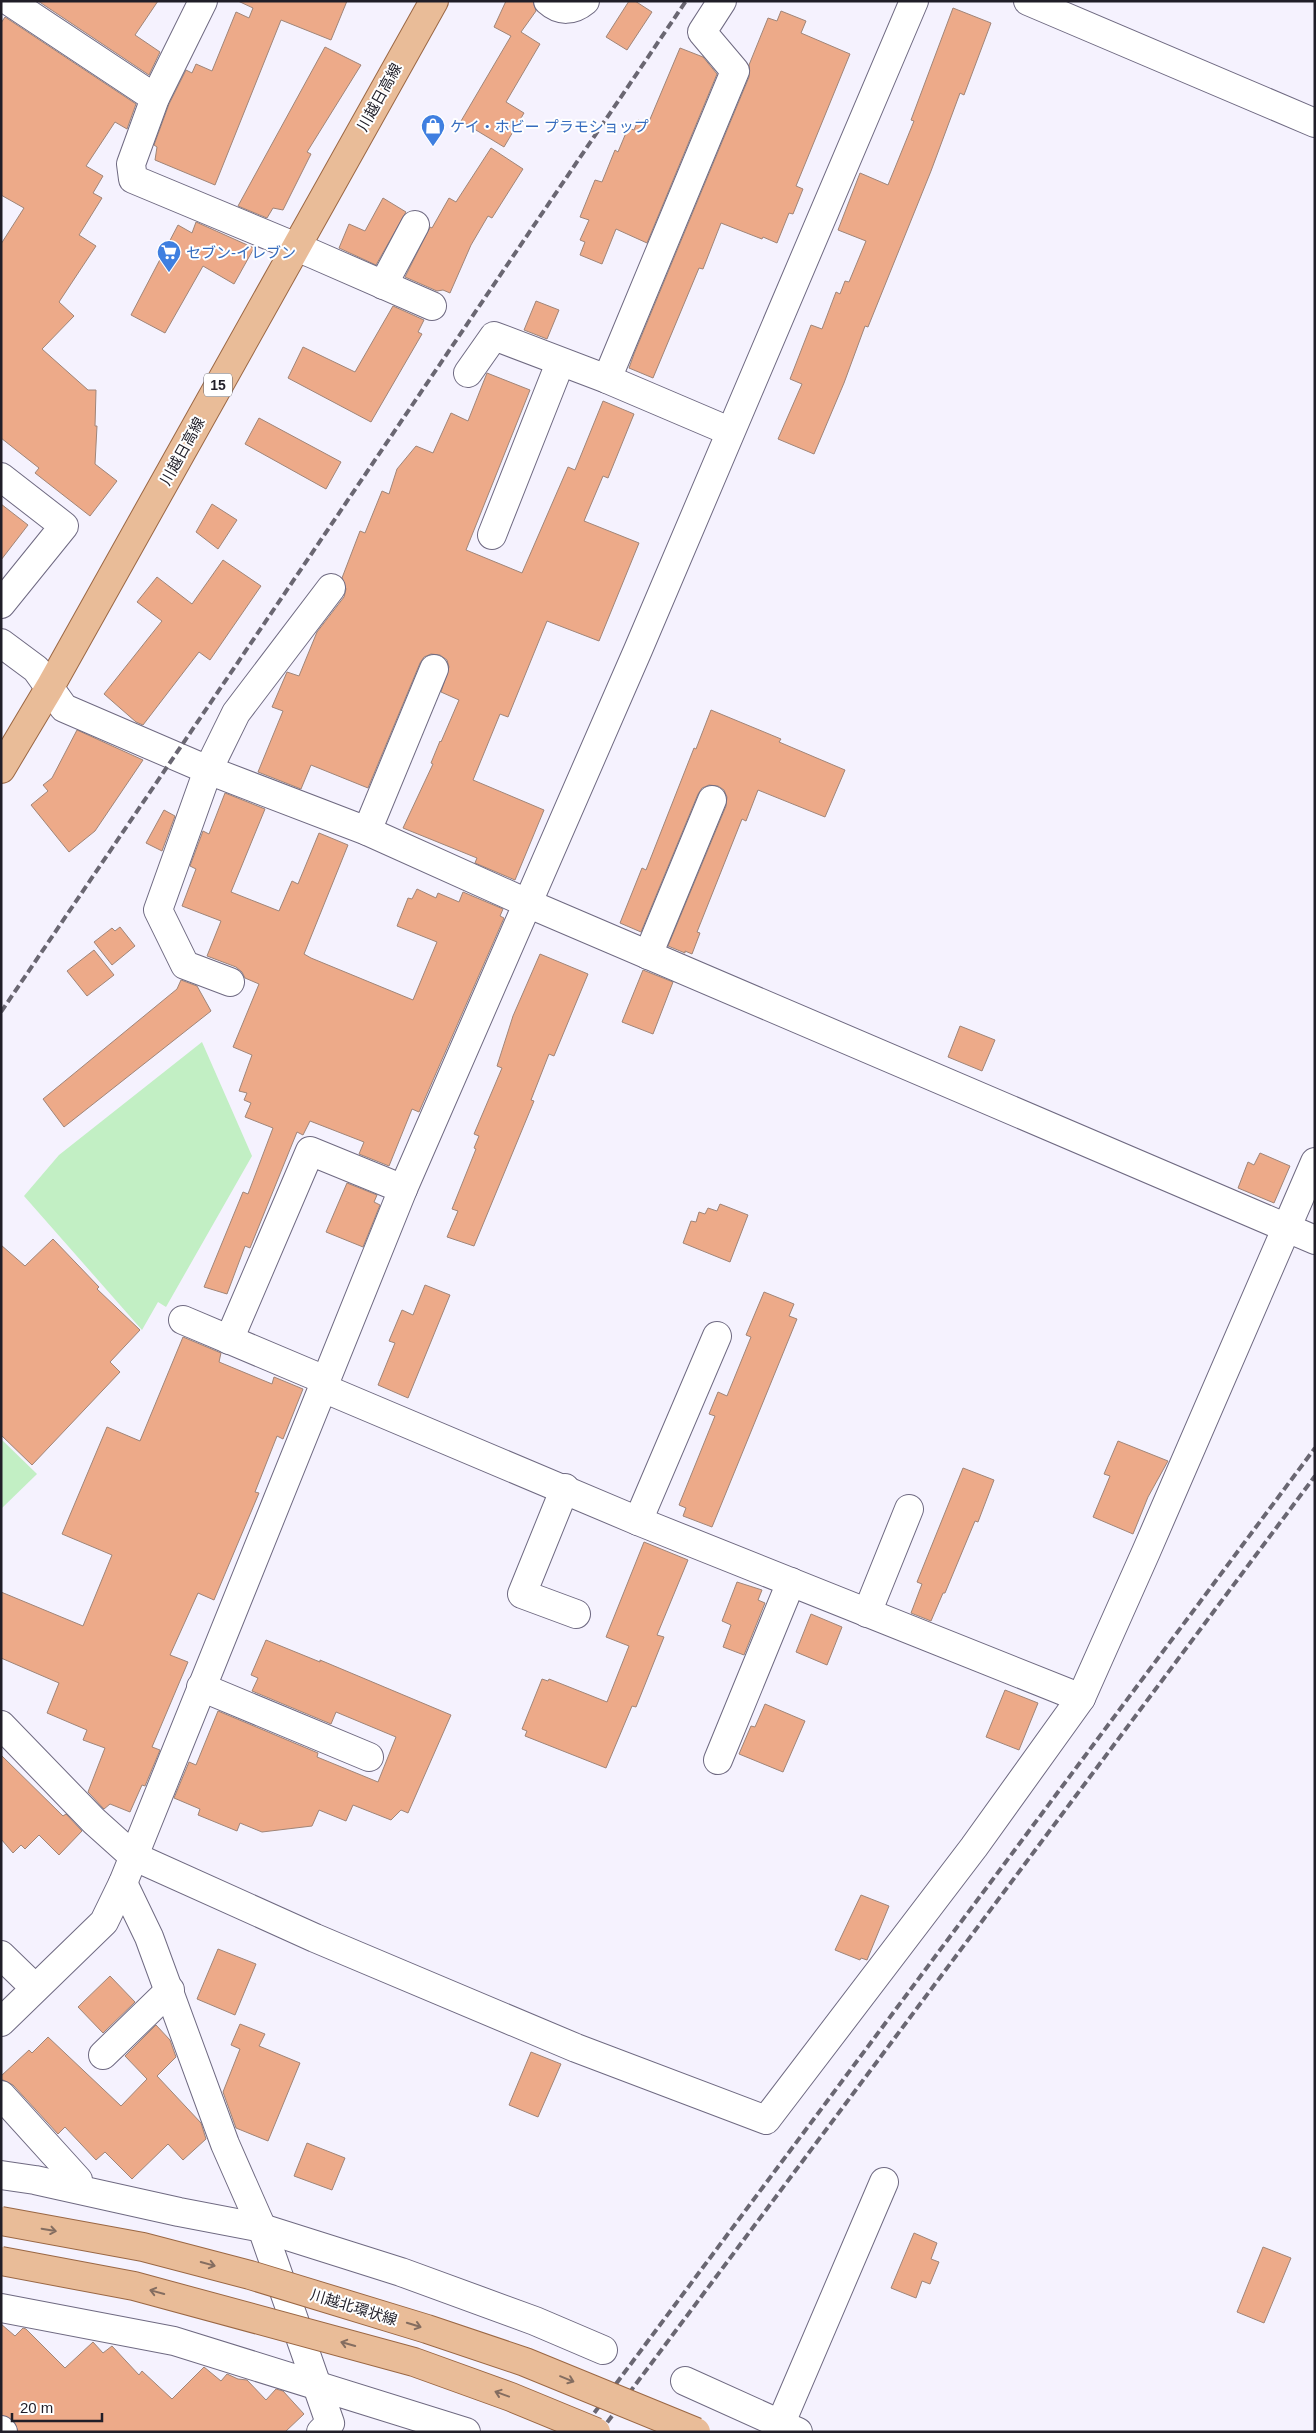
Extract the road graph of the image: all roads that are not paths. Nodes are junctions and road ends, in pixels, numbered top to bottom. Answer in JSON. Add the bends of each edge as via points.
{"nodes":[{"id":1,"x":9,"y":1,"type":"edge"},
{"id":2,"x":203,"y":1,"type":"edge"},
{"id":3,"x":434,"y":1,"type":"edge"},
{"id":4,"x":548,"y":1,"type":"edge"},
{"id":5,"x":585,"y":1,"type":"edge"},
{"id":6,"x":722,"y":1,"type":"edge"},
{"id":7,"x":914,"y":1,"type":"edge"},
{"id":8,"x":1028,"y":1,"type":"edge"},
{"id":9,"x":155,"y":98,"type":"junction"},
{"id":10,"x":1315,"y":123,"type":"edge"},
{"id":11,"x":415,"y":225,"type":"dead end"},
{"id":12,"x":295,"y":248,"type":"junction"},
{"id":13,"x":383,"y":285,"type":"junction"},
{"id":14,"x":432,"y":306,"type":"dead end"},
{"id":15,"x":560,"y":363,"type":"junction"},
{"id":16,"x":468,"y":374,"type":"dead end"},
{"id":17,"x":607,"y":379,"type":"junction"},
{"id":18,"x":729,"y":431,"type":"junction"},
{"id":19,"x":1,"y":477,"type":"edge"},
{"id":20,"x":492,"y":535,"type":"dead end"},
{"id":21,"x":331,"y":588,"type":"dead end"},
{"id":22,"x":1,"y":604,"type":"edge"},
{"id":23,"x":1,"y":643,"type":"edge"},
{"id":24,"x":434,"y":669,"type":"dead end"},
{"id":25,"x":50,"y":687,"type":"junction"},
{"id":26,"x":1,"y":769,"type":"edge"},
{"id":27,"x":208,"y":770,"type":"junction"},
{"id":28,"x":712,"y":800,"type":"dead end"},
{"id":29,"x":367,"y":831,"type":"junction"},
{"id":30,"x":527,"y":903,"type":"junction"},
{"id":31,"x":648,"y":954,"type":"junction"},
{"id":32,"x":230,"y":982,"type":"dead end"},
{"id":33,"x":1315,"y":1162,"type":"edge"},
{"id":34,"x":403,"y":1189,"type":"junction"},
{"id":35,"x":1286,"y":1228,"type":"junction"},
{"id":36,"x":1315,"y":1240,"type":"edge"},
{"id":37,"x":183,"y":1320,"type":"dead end"},
{"id":38,"x":717,"y":1336,"type":"dead end"},
{"id":39,"x":229,"y":1340,"type":"junction"},
{"id":40,"x":324,"y":1384,"type":"junction"},
{"id":41,"x":564,"y":1488,"type":"junction"},
{"id":42,"x":909,"y":1509,"type":"dead end"},
{"id":43,"x":638,"y":1521,"type":"junction"},
{"id":44,"x":790,"y":1582,"type":"junction"},
{"id":45,"x":867,"y":1613,"type":"junction"},
{"id":46,"x":576,"y":1614,"type":"dead end"},
{"id":47,"x":201,"y":1687,"type":"junction"},
{"id":48,"x":1080,"y":1698,"type":"junction"},
{"id":49,"x":1,"y":1725,"type":"edge"},
{"id":50,"x":369,"y":1758,"type":"dead end"},
{"id":51,"x":718,"y":1760,"type":"dead end"},
{"id":52,"x":133,"y":1856,"type":"junction"},
{"id":53,"x":124,"y":1882,"type":"junction"},
{"id":54,"x":1,"y":1955,"type":"edge"},
{"id":55,"x":35,"y":1988,"type":"junction"},
{"id":56,"x":170,"y":1990,"type":"junction"},
{"id":57,"x":1,"y":2022,"type":"edge"},
{"id":58,"x":103,"y":2055,"type":"dead end"},
{"id":59,"x":1,"y":2095,"type":"edge"},
{"id":60,"x":1,"y":2175,"type":"edge"},
{"id":61,"x":78,"y":2180,"type":"dead end"},
{"id":62,"x":884,"y":2182,"type":"dead end"},
{"id":63,"x":1,"y":2221,"type":"edge"},
{"id":64,"x":262,"y":2228,"type":"junction"},
{"id":65,"x":1,"y":2261,"type":"edge"},
{"id":66,"x":1,"y":2308,"type":"edge"},
{"id":67,"x":603,"y":2350,"type":"dead end"},
{"id":68,"x":685,"y":2381,"type":"dead end"},
{"id":69,"x":316,"y":2383,"type":"junction"},
{"id":70,"x":328,"y":2429,"type":"edge"},
{"id":71,"x":785,"y":2429,"type":"edge"},
{"id":72,"x":466,"y":2432,"type":"edge"},
{"id":73,"x":596,"y":2432,"type":"edge"},
{"id":74,"x":696,"y":2432,"type":"edge"}],
"edges":[{"from":1,"to":9,"type":"street"},
{"from":2,"to":9,"type":"street"},
{"from":3,"to":12,"type":"main road","name":"川越日高線","number":"15"},
{"from":4,"to":5,"type":"street","via":[[558,8],[572,9]]},
{"from":6,"to":17,"type":"street","via":[[702,32],[735,71]]},
{"from":7,"to":18,"type":"street"},
{"from":8,"to":10,"type":"street"},
{"from":9,"to":12,"type":"street","via":[[130,164],[133,180]]},
{"from":11,"to":13,"type":"street"},
{"from":12,"to":13,"type":"street"},
{"from":12,"to":25,"type":"main road","name":"川越日高線","number":"15"},
{"from":13,"to":14,"type":"street"},
{"from":15,"to":16,"type":"street","via":[[494,336]]},
{"from":15,"to":17,"type":"street"},
{"from":15,"to":20,"type":"street"},
{"from":17,"to":18,"type":"street"},
{"from":18,"to":30,"type":"street","via":[[638,650]]},
{"from":19,"to":22,"type":"street","via":[[64,526]]},
{"from":21,"to":27,"type":"street","via":[[236,713]]},
{"from":23,"to":25,"type":"street","via":[[36,669]]},
{"from":24,"to":29,"type":"street"},
{"from":25,"to":26,"type":"main road","name":"川越日高線","number":"15"},
{"from":25,"to":27,"type":"street","via":[[64,708]]},
{"from":27,"to":29,"type":"street"},
{"from":27,"to":32,"type":"street","via":[[158,910],[185,965]]},
{"from":28,"to":31,"type":"street"},
{"from":29,"to":30,"type":"street"},
{"from":30,"to":31,"type":"street"},
{"from":30,"to":34,"type":"street"},
{"from":31,"to":35,"type":"street"},
{"from":33,"to":35,"type":"street"},
{"from":34,"to":39,"type":"street","via":[[310,1151]]},
{"from":34,"to":40,"type":"street"},
{"from":35,"to":36,"type":"street"},
{"from":35,"to":48,"type":"street"},
{"from":37,"to":39,"type":"street"},
{"from":38,"to":43,"type":"street"},
{"from":39,"to":40,"type":"street"},
{"from":40,"to":41,"type":"street","via":[[467,1450]]},
{"from":40,"to":47,"type":"street"},
{"from":41,"to":43,"type":"street"},
{"from":41,"to":46,"type":"street","via":[[522,1594]]},
{"from":42,"to":45,"type":"street"},
{"from":43,"to":44,"type":"street"},
{"from":44,"to":45,"type":"street"},
{"from":44,"to":51,"type":"street"},
{"from":45,"to":48,"type":"street"},
{"from":47,"to":50,"type":"street"},
{"from":47,"to":52,"type":"street"},
{"from":48,"to":52,"type":"street","via":[[974,1847],[766,2120],[576,2048],[315,1938]]},
{"from":49,"to":52,"type":"street","via":[[94,1821]]},
{"from":52,"to":53,"type":"street"},
{"from":53,"to":55,"type":"street","via":[[104,1922]]},
{"from":53,"to":56,"type":"street"},
{"from":54,"to":55,"type":"street"},
{"from":55,"to":57,"type":"street"},
{"from":56,"to":58,"type":"street"},
{"from":56,"to":64,"type":"street","via":[[225,2144]]},
{"from":59,"to":61,"type":"street"},
{"from":60,"to":64,"type":"street"},
{"from":62,"to":71,"type":"street"},
{"from":63,"to":74,"type":"main road","name":"川越北環状線","one_way":true,"bridge":true,"via":[[142,2247],[268,2280],[525,2362]]},
{"from":64,"to":67,"type":"street","via":[[401,2272],[535,2321]]},
{"from":64,"to":69,"type":"street"},
{"from":73,"to":65,"type":"main road","one_way":true,"bridge":true,"via":[[511,2397],[405,2360],[134,2286]]},
{"from":66,"to":69,"type":"street","via":[[174,2341]]},
{"from":68,"to":71,"type":"street"},
{"from":69,"to":70,"type":"street"},
{"from":69,"to":72,"type":"street"}]}
